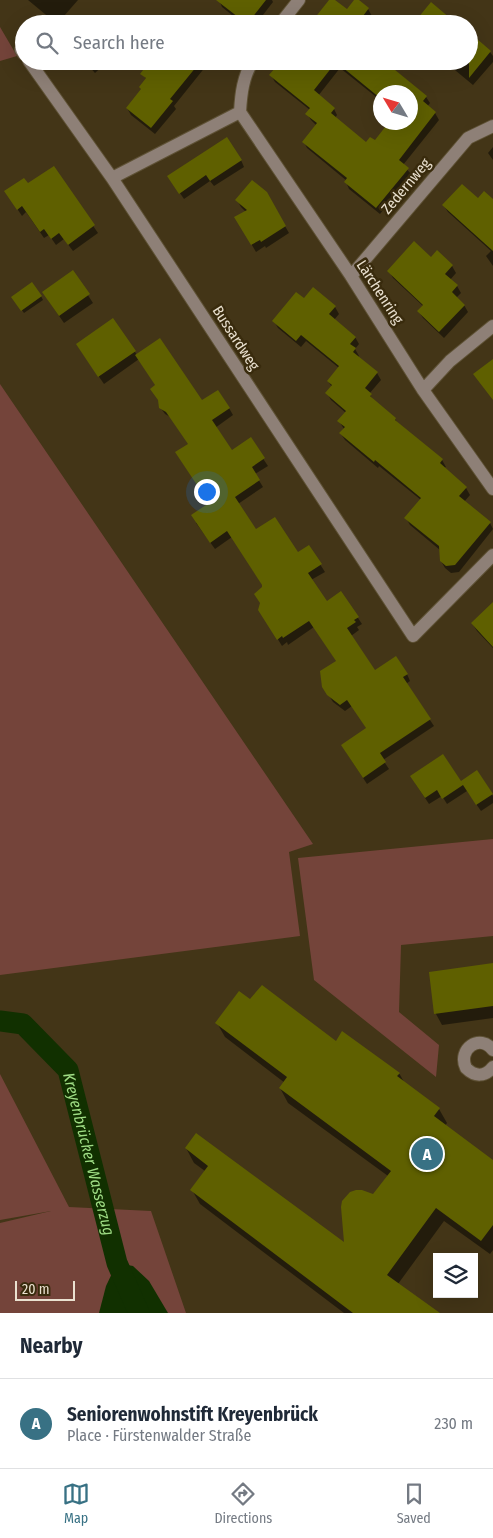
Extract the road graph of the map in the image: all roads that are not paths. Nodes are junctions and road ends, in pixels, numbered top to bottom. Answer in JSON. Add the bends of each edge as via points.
{"nodes":[{"id":1,"x":300,"y":0,"type":"edge"},
{"id":2,"x":288,"y":15,"type":"edge"},
{"id":3,"x":35,"y":70,"type":"edge"},
{"id":4,"x":248,"y":70,"type":"edge"},
{"id":5,"x":240,"y":112,"type":"junction"},
{"id":6,"x":493,"y":126,"type":"edge"},
{"id":7,"x":112,"y":178,"type":"junction"},
{"id":8,"x":351,"y":276,"type":"junction"},
{"id":9,"x":493,"y":326,"type":"edge"},
{"id":10,"x":423,"y":390,"type":"junction"},
{"id":11,"x":493,"y":489,"type":"edge"},
{"id":12,"x":493,"y":555,"type":"edge"},
{"id":13,"x":493,"y":1050,"type":"edge"},
{"id":14,"x":492,"y":1070,"type":"edge"}],
"edges":[{"from":1,"to":2,"type":"street"},
{"from":3,"to":7,"type":"street","name":"Bussardweg"},
{"from":4,"to":5,"type":"street"},
{"from":5,"to":7,"type":"street"},
{"from":5,"to":8,"type":"street","name":"Lärchenring"},
{"from":6,"to":8,"type":"street","name":"Zedernweg","via":[[468,138]]},
{"from":7,"to":12,"type":"street","name":"Bussardweg","via":[[413,636]]},
{"from":8,"to":10,"type":"street","name":"Lärchenring"},
{"from":9,"to":10,"type":"street","via":[[450,361]]},
{"from":10,"to":11,"type":"street","name":"Lärchenring"},
{"from":13,"to":14,"type":"street","via":[[486,1044],[475,1043],[466,1049],[463,1058],[466,1068],[475,1074],[486,1074]]}]}
